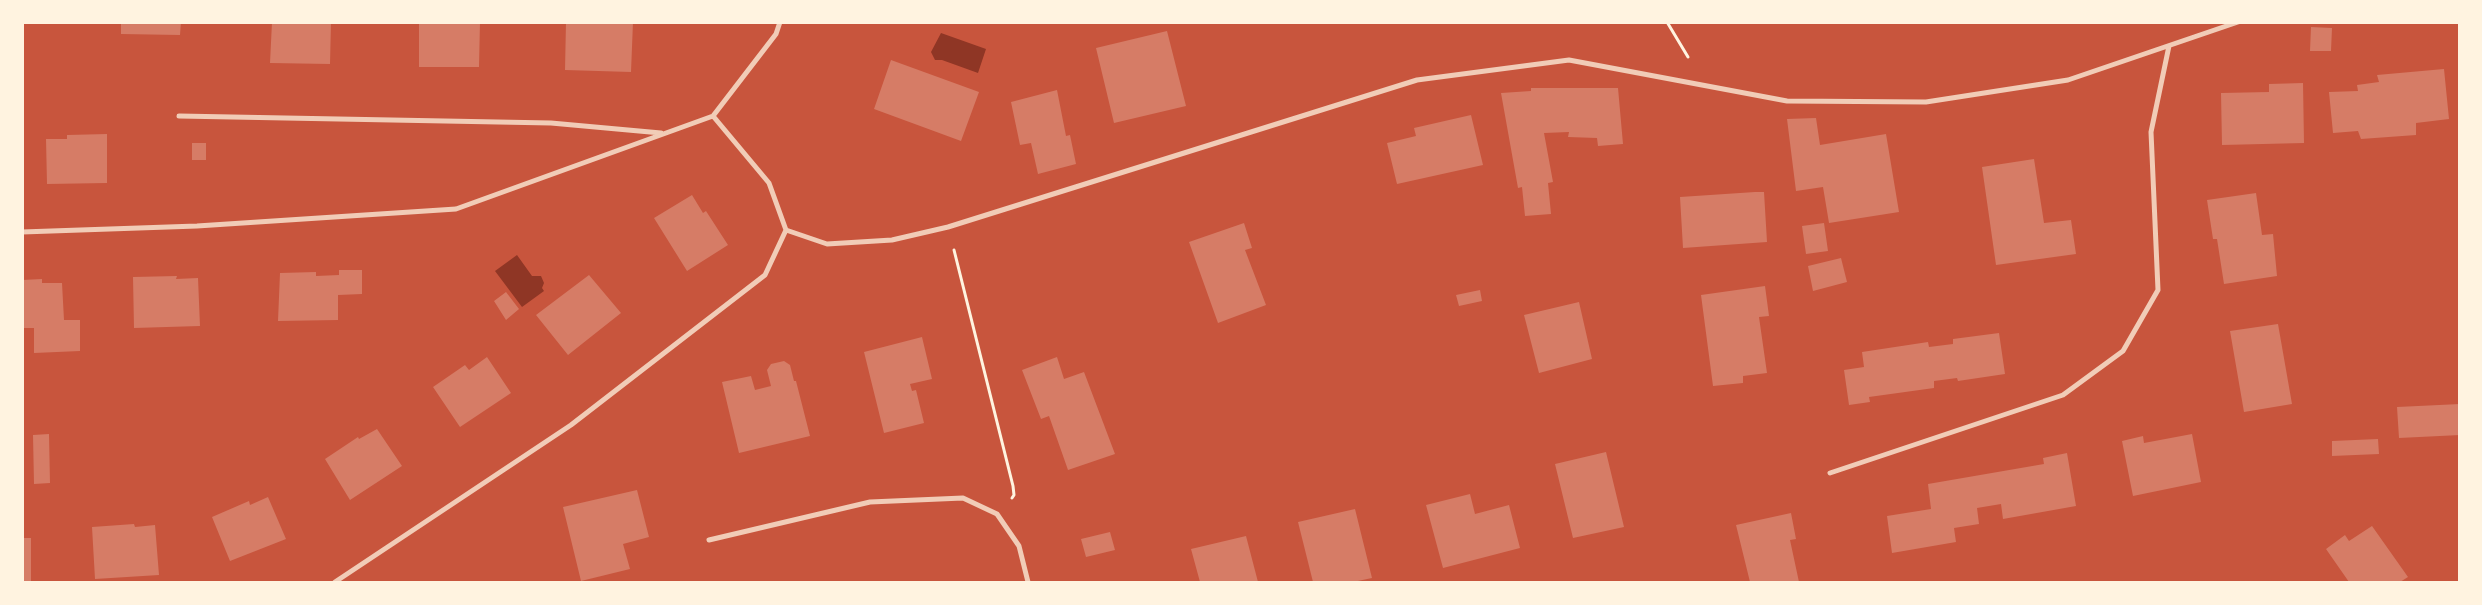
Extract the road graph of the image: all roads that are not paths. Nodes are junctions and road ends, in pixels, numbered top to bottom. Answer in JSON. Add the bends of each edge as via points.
{"nodes":[{"id":1,"x":780,"y":22,"type":"edge"},
{"id":2,"x":2238,"y":22,"type":"edge"},
{"id":3,"x":2169,"y":46,"type":"junction"},
{"id":4,"x":179,"y":116,"type":"dead end"},
{"id":5,"x":713,"y":116,"type":"junction"},
{"id":6,"x":662,"y":133,"type":"junction"},
{"id":7,"x":786,"y":230,"type":"junction"},
{"id":8,"x":22,"y":232,"type":"edge"},
{"id":9,"x":1830,"y":473,"type":"dead end"},
{"id":10,"x":709,"y":540,"type":"dead end"},
{"id":11,"x":335,"y":582,"type":"edge"},
{"id":12,"x":1028,"y":582,"type":"edge"}],
"edges":[{"from":1,"to":5,"type":"street","via":[[776,34]]},
{"from":2,"to":3,"type":"street"},
{"from":3,"to":7,"type":"street","via":[[2068,80],[1926,102],[1787,101],[1569,60],[1417,80],[948,227],[892,240],[827,244]]},
{"from":3,"to":9,"type":"street","via":[[2151,132],[2158,290],[2123,351],[2063,395]]},
{"from":4,"to":6,"type":"street","via":[[551,122]]},
{"from":5,"to":6,"type":"street"},
{"from":5,"to":7,"type":"street","via":[[769,183]]},
{"from":6,"to":8,"type":"street","via":[[456,209],[197,226]]},
{"from":7,"to":11,"type":"street","via":[[765,275],[571,425]]},
{"from":10,"to":12,"type":"street","via":[[870,502],[963,498],[997,514],[1019,546]]}]}
